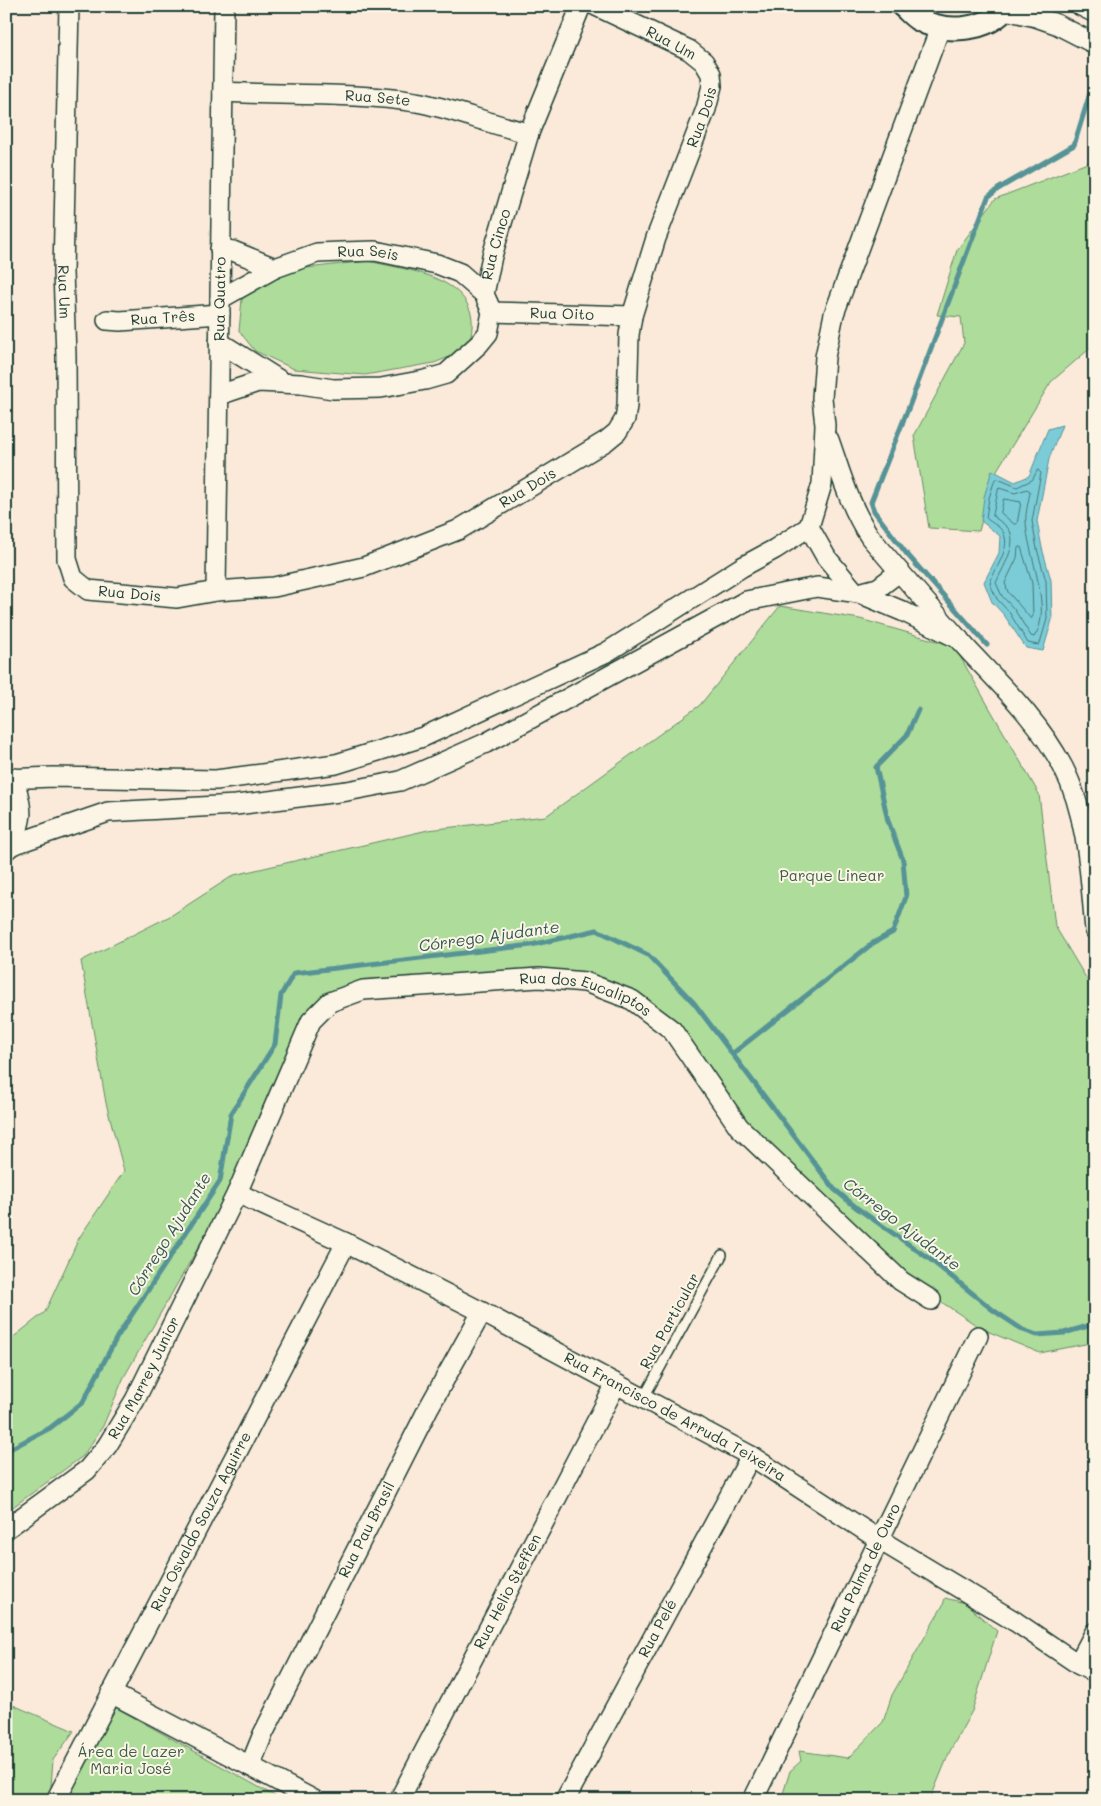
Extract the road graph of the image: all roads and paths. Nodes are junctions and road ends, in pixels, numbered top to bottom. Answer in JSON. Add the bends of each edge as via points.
{"nodes":[{"id":1,"x":69,"y":6,"type":"edge"},
{"id":2,"x":224,"y":6,"type":"edge"},
{"id":3,"x":581,"y":6,"type":"edge"},
{"id":4,"x":596,"y":6,"type":"edge"},
{"id":5,"x":903,"y":6,"type":"edge"},
{"id":6,"x":1081,"y":6,"type":"edge"},
{"id":7,"x":1006,"y":8,"type":"edge"},
{"id":8,"x":1095,"y":13,"type":"edge"},
{"id":9,"x":940,"y":28,"type":"junction"},
{"id":10,"x":1095,"y":44,"type":"edge"},
{"id":11,"x":711,"y":74,"type":"joint"},
{"id":12,"x":223,"y":92,"type":"junction"},
{"id":13,"x":529,"y":133,"type":"junction"},
{"id":14,"x":220,"y":249,"type":"junction"},
{"id":15,"x":492,"y":256,"type":"junction"},
{"id":16,"x":275,"y":268,"type":"junction"},
{"id":17,"x":460,"y":273,"type":"junction"},
{"id":18,"x":484,"y":294,"type":"junction"},
{"id":19,"x":220,"y":307,"type":"junction"},
{"id":20,"x":492,"y":312,"type":"junction"},
{"id":21,"x":632,"y":316,"type":"junction"},
{"id":22,"x":106,"y":320,"type":"dead end"},
{"id":23,"x":219,"y":342,"type":"junction"},
{"id":24,"x":287,"y":384,"type":"junction"},
{"id":25,"x":218,"y":395,"type":"junction"},
{"id":26,"x":825,"y":425,"type":"junction"},
{"id":27,"x":810,"y":527,"type":"junction"},
{"id":28,"x":899,"y":572,"type":"junction"},
{"id":29,"x":73,"y":578,"type":"joint"},
{"id":30,"x":216,"y":591,"type":"junction"},
{"id":31,"x":857,"y":592,"type":"junction"},
{"id":32,"x":959,"y":639,"type":"junction"},
{"id":33,"x":10,"y":779,"type":"edge"},
{"id":34,"x":9,"y":847,"type":"edge"},
{"id":35,"x":1095,"y":930,"type":"edge"},
{"id":36,"x":237,"y":1193,"type":"junction"},
{"id":37,"x":346,"y":1243,"type":"junction"},
{"id":38,"x":722,"y":1255,"type":"dead end"},
{"id":39,"x":931,"y":1300,"type":"dead end"},
{"id":40,"x":482,"y":1312,"type":"junction"},
{"id":41,"x":978,"y":1336,"type":"dead end"},
{"id":42,"x":616,"y":1384,"type":"junction"},
{"id":43,"x":643,"y":1400,"type":"junction"},
{"id":44,"x":751,"y":1456,"type":"junction"},
{"id":45,"x":6,"y":1529,"type":"edge"},
{"id":46,"x":878,"y":1539,"type":"junction"},
{"id":47,"x":1095,"y":1632,"type":"edge"},
{"id":48,"x":1078,"y":1664,"type":"junction"},
{"id":49,"x":1095,"y":1673,"type":"edge"},
{"id":50,"x":111,"y":1693,"type":"junction"},
{"id":51,"x":253,"y":1758,"type":"junction"},
{"id":52,"x":56,"y":1800,"type":"edge"},
{"id":53,"x":314,"y":1800,"type":"edge"},
{"id":54,"x":399,"y":1800,"type":"edge"},
{"id":55,"x":565,"y":1800,"type":"edge"},
{"id":56,"x":753,"y":1800,"type":"edge"}],
"edges":[{"from":1,"to":29,"type":"street","name":"Rua Um","via":[[63,272],[67,559]]},
{"from":2,"to":12,"type":"street","name":"Rua Quatro"},
{"from":3,"to":13,"type":"street","name":"Rua Cinco"},
{"from":4,"to":11,"type":"street","name":"Rua Um","via":[[690,50],[704,62]]},
{"from":5,"to":9,"type":"street","via":[[918,19]]},
{"from":6,"to":8,"type":"street"},
{"from":7,"to":9,"type":"street","via":[[985,23],[963,29]]},
{"from":7,"to":10,"type":"street","via":[[1049,22]]},
{"from":9,"to":26,"type":"street","via":[[834,314],[824,365],[822,398]]},
{"from":11,"to":21,"type":"street","name":"Rua Dois","via":[[712,86],[706,109],[656,238]]},
{"from":12,"to":13,"type":"street","name":"Rua Sete","via":[[385,98],[450,110]]},
{"from":12,"to":14,"type":"street","name":"Rua Quatro"},
{"from":13,"to":15,"type":"street","name":"Rua Cinco"},
{"from":14,"to":16,"type":"street"},
{"from":14,"to":19,"type":"street","name":"Rua Quatro"},
{"from":15,"to":17,"type":"street"},
{"from":15,"to":18,"type":"street","name":"Rua Cinco"},
{"from":16,"to":17,"type":"street","name":"Rua Seis","via":[[317,253],[375,251],[436,264]]},
{"from":16,"to":19,"type":"street","name":"Rua Seis"},
{"from":17,"to":18,"type":"street","name":"Rua Seis"},
{"from":18,"to":20,"type":"street","name":"Rua Cinco"},
{"from":19,"to":22,"type":"street","name":"Rua Três","via":[[120,321]]},
{"from":19,"to":23,"type":"street","name":"Rua Quatro"},
{"from":20,"to":21,"type":"street","name":"Rua Oito"},
{"from":20,"to":24,"type":"street","via":[[488,333],[446,374],[381,388],[333,389]]},
{"from":21,"to":30,"type":"street","name":"Rua Dois","via":[[625,419],[606,441],[458,530],[364,567],[274,586]]},
{"from":23,"to":24,"type":"street"},
{"from":23,"to":25,"type":"street","name":"Rua Quatro"},
{"from":24,"to":25,"type":"street","via":[[258,382]]},
{"from":25,"to":30,"type":"street","name":"Rua Quatro"},
{"from":26,"to":27,"type":"street","via":[[822,484]]},
{"from":26,"to":28,"type":"street","via":[[848,498],[859,521]]},
{"from":27,"to":31,"type":"street","via":[[826,557]]},
{"from":27,"to":33,"type":"street","via":[[607,652],[423,737],[336,764],[216,780]]},
{"from":28,"to":31,"type":"street","via":[[878,588]]},
{"from":28,"to":32,"type":"street"},
{"from":29,"to":30,"type":"street","name":"Rua Dois","via":[[88,590],[177,598]]},
{"from":31,"to":32,"type":"street"},
{"from":31,"to":34,"type":"street","via":[[817,587],[746,601],[486,743],[400,781],[347,792],[236,805],[108,812]]},
{"from":32,"to":35,"type":"street","via":[[1028,715],[1063,767],[1081,822],[1089,862]]},
{"from":33,"to":34,"type":"street","via":[[22,812],[21,824]]},
{"from":36,"to":37,"type":"street","name":"Rua Francisco de Arruda Teixeira"},
{"from":36,"to":39,"type":"street","name":"Rua dos Eucaliptos","via":[[311,1021],[330,1002],[363,990],[540,978],[585,982],[632,1000],[672,1030],[739,1126],[901,1281]]},
{"from":36,"to":45,"type":"street","name":"Rua Marrey Junior","via":[[135,1400],[107,1446],[88,1470]]},
{"from":37,"to":40,"type":"street","name":"Rua Francisco de Arruda Teixeira"},
{"from":37,"to":50,"type":"street","name":"Rua Osvaldo Souza Aguirre"},
{"from":38,"to":43,"type":"lane","name":"Rua Particular"},
{"from":40,"to":42,"type":"street","name":"Rua Francisco de Arruda Teixeira"},
{"from":40,"to":51,"type":"street","name":"Rua Pau Brasil","via":[[419,1427]]},
{"from":41,"to":46,"type":"street","name":"Rua Palma de Ouro"},
{"from":42,"to":43,"type":"street","name":"Rua Francisco de Arruda Teixeira"},
{"from":42,"to":54,"type":"street","name":"Rua Helio Steffen"},
{"from":43,"to":44,"type":"street","name":"Rua Francisco de Arruda Teixeira"},
{"from":44,"to":46,"type":"street","name":"Rua Francisco de Arruda Teixeira"},
{"from":44,"to":55,"type":"street","name":"Rua Pelé"},
{"from":46,"to":48,"type":"street","name":"Rua Francisco de Arruda Teixeira","via":[[1016,1622]]},
{"from":46,"to":56,"type":"street","name":"Rua Palma de Ouro"},
{"from":47,"to":48,"type":"street"},
{"from":48,"to":49,"type":"street","name":"Rua Francisco de Arruda Teixeira"},
{"from":50,"to":51,"type":"street"},
{"from":50,"to":52,"type":"street","name":"Rua Osvaldo Souza Aguirre"},
{"from":51,"to":53,"type":"street"}]}
